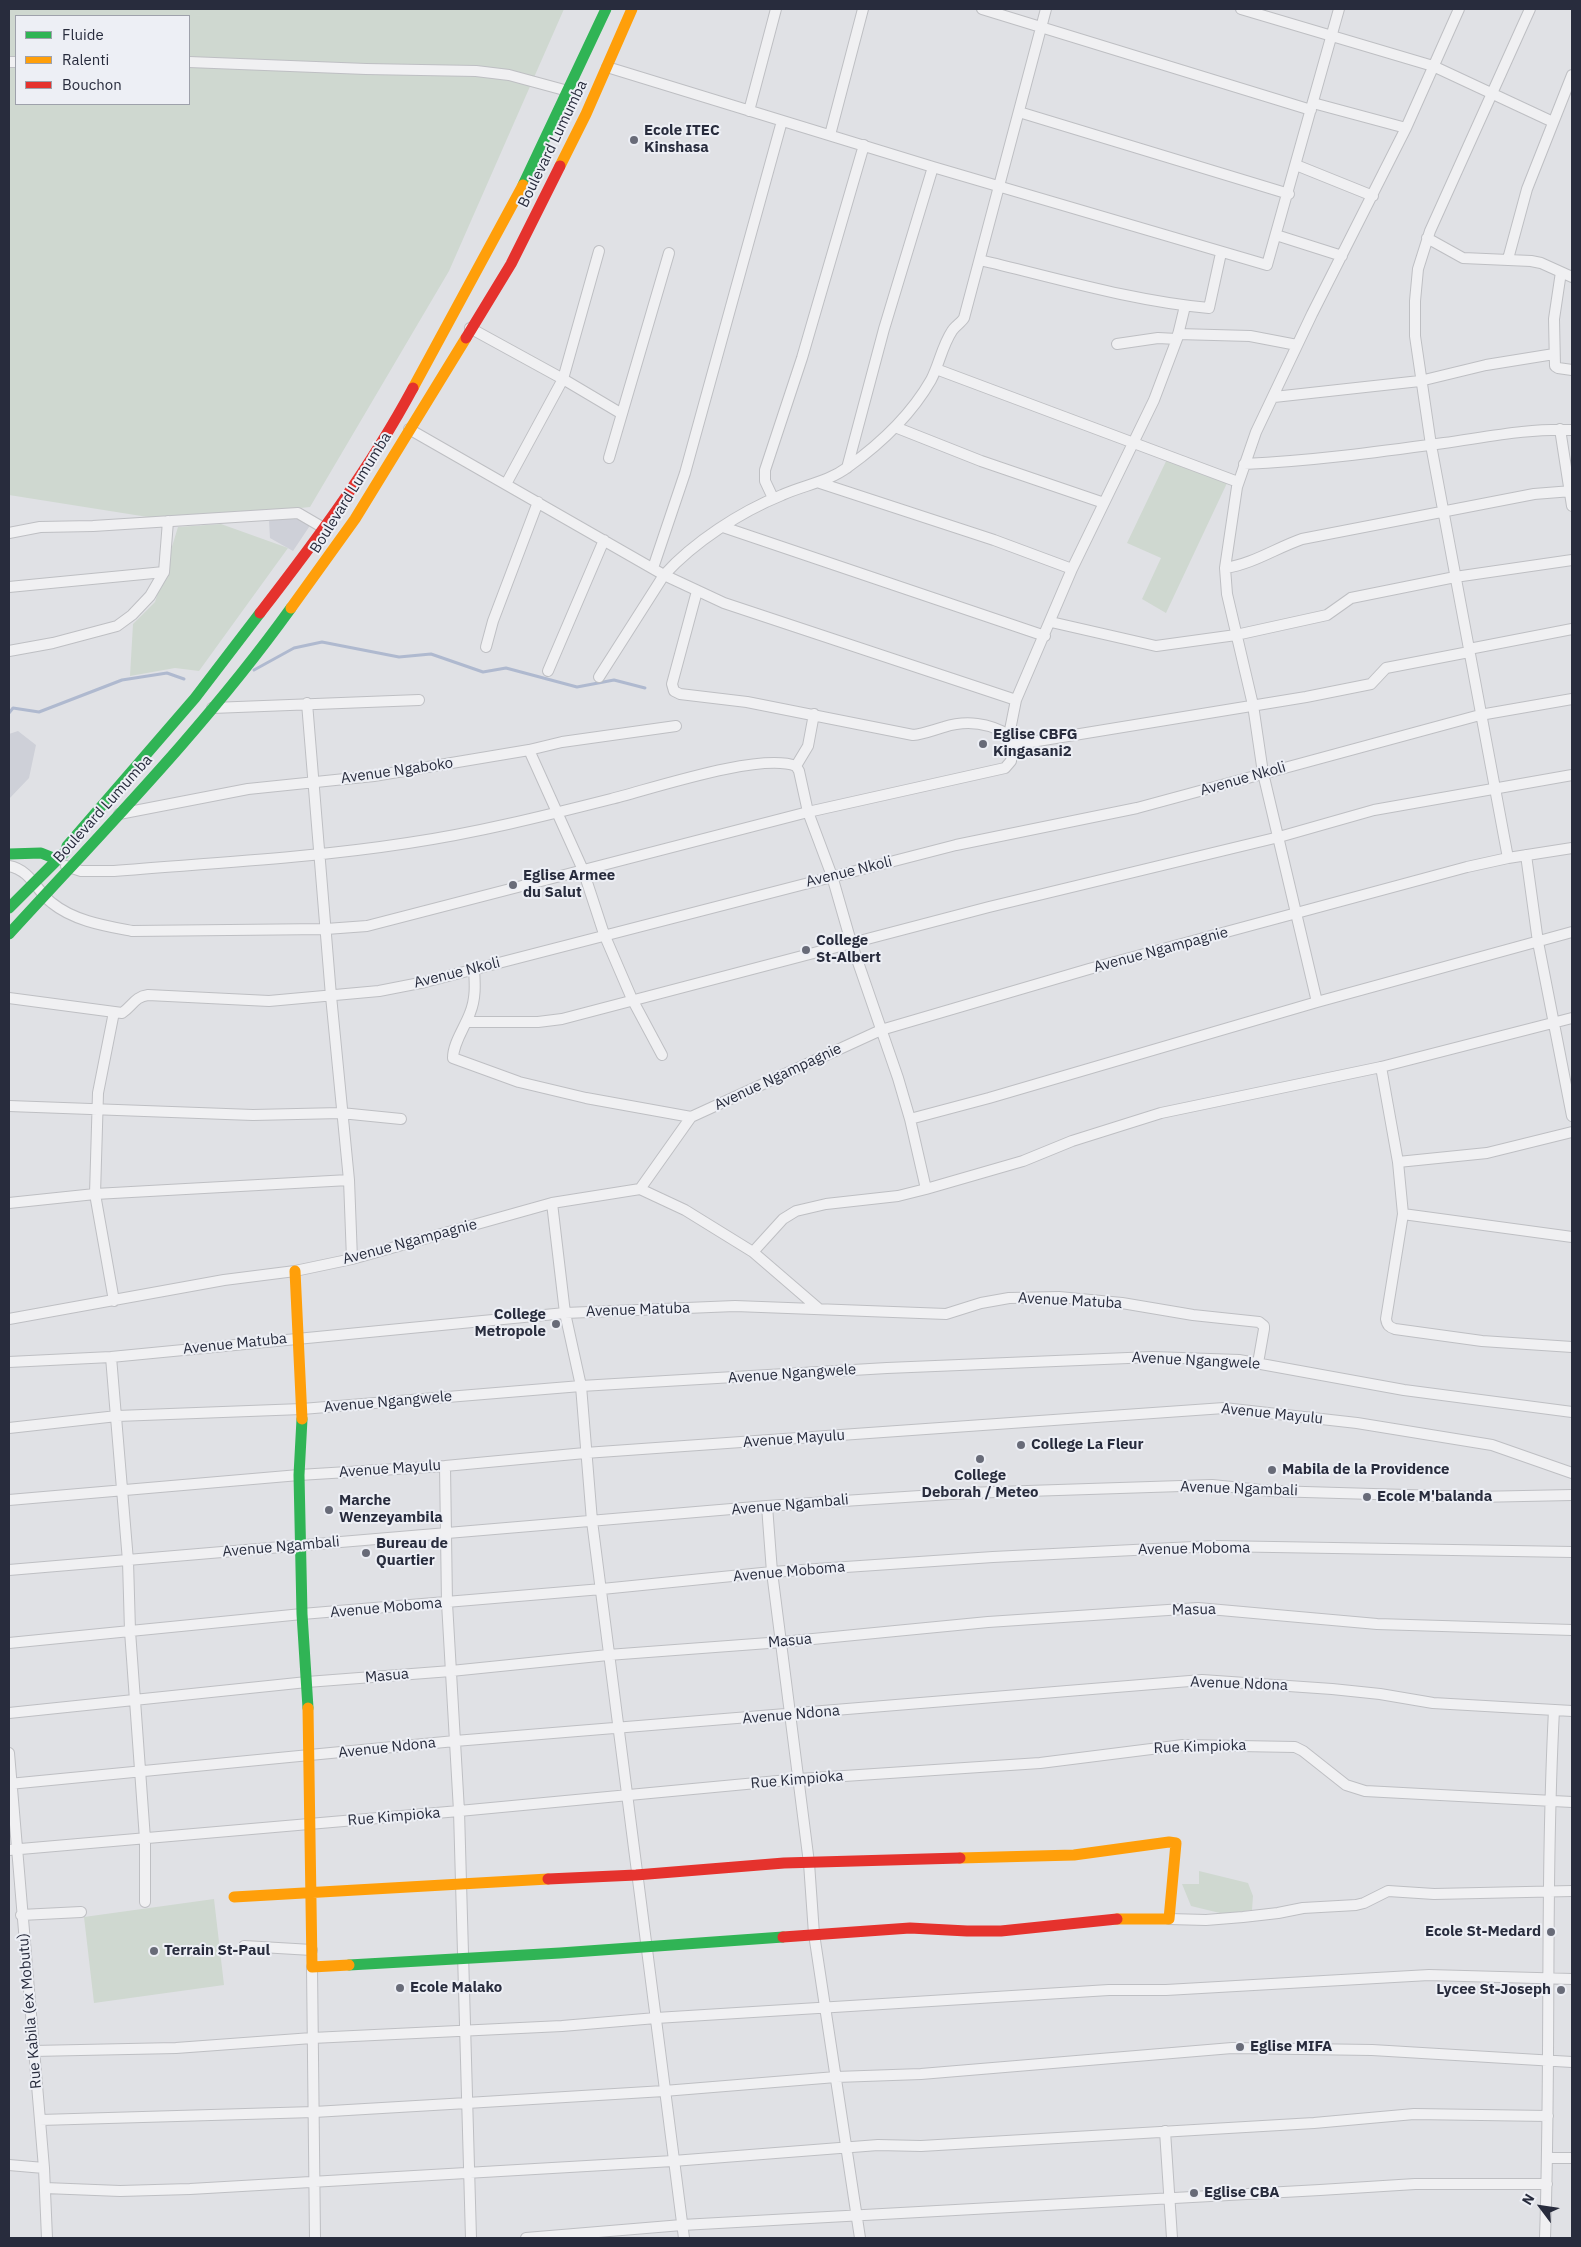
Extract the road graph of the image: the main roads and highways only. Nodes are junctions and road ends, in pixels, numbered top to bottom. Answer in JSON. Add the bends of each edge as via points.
{"nodes":[{"id":1,"x":606,"y":9,"type":"edge"},
{"id":2,"x":632,"y":9,"type":"edge"},
{"id":3,"x":9,"y":854,"type":"edge"},
{"id":4,"x":56,"y":858,"type":"junction"},
{"id":5,"x":9,"y":908,"type":"edge"},
{"id":6,"x":9,"y":934,"type":"edge"},
{"id":7,"x":295,"y":1271,"type":"road end"},
{"id":8,"x":312,"y":1894,"type":"junction"},
{"id":9,"x":234,"y":1897,"type":"dead end"}],
"edges":[{"from":1,"to":4,"type":"main road","name":"Boulevard Lumumba","via":[[523,185],[395,422],[305,555],[195,698],[66,851]]},
{"from":2,"to":6,"type":"main road","name":"Boulevard Lumumba","via":[[542,205],[511,264],[317,573],[258,654]]},
{"from":3,"to":4,"type":"main road","via":[[41,853]]},
{"from":4,"to":5,"type":"main road","name":"Boulevard Lumumba"},
{"from":7,"to":8,"type":"main road","via":[[302,1409],[300,1544],[310,1756]]},
{"from":8,"to":8,"type":"main road","via":[[312,1967],[910,1928],[1001,1931],[1118,1919],[1169,1919],[1177,1846],[1172,1842],[1074,1854],[756,1864],[636,1875]]},
{"from":8,"to":9,"type":"main road"}]}
